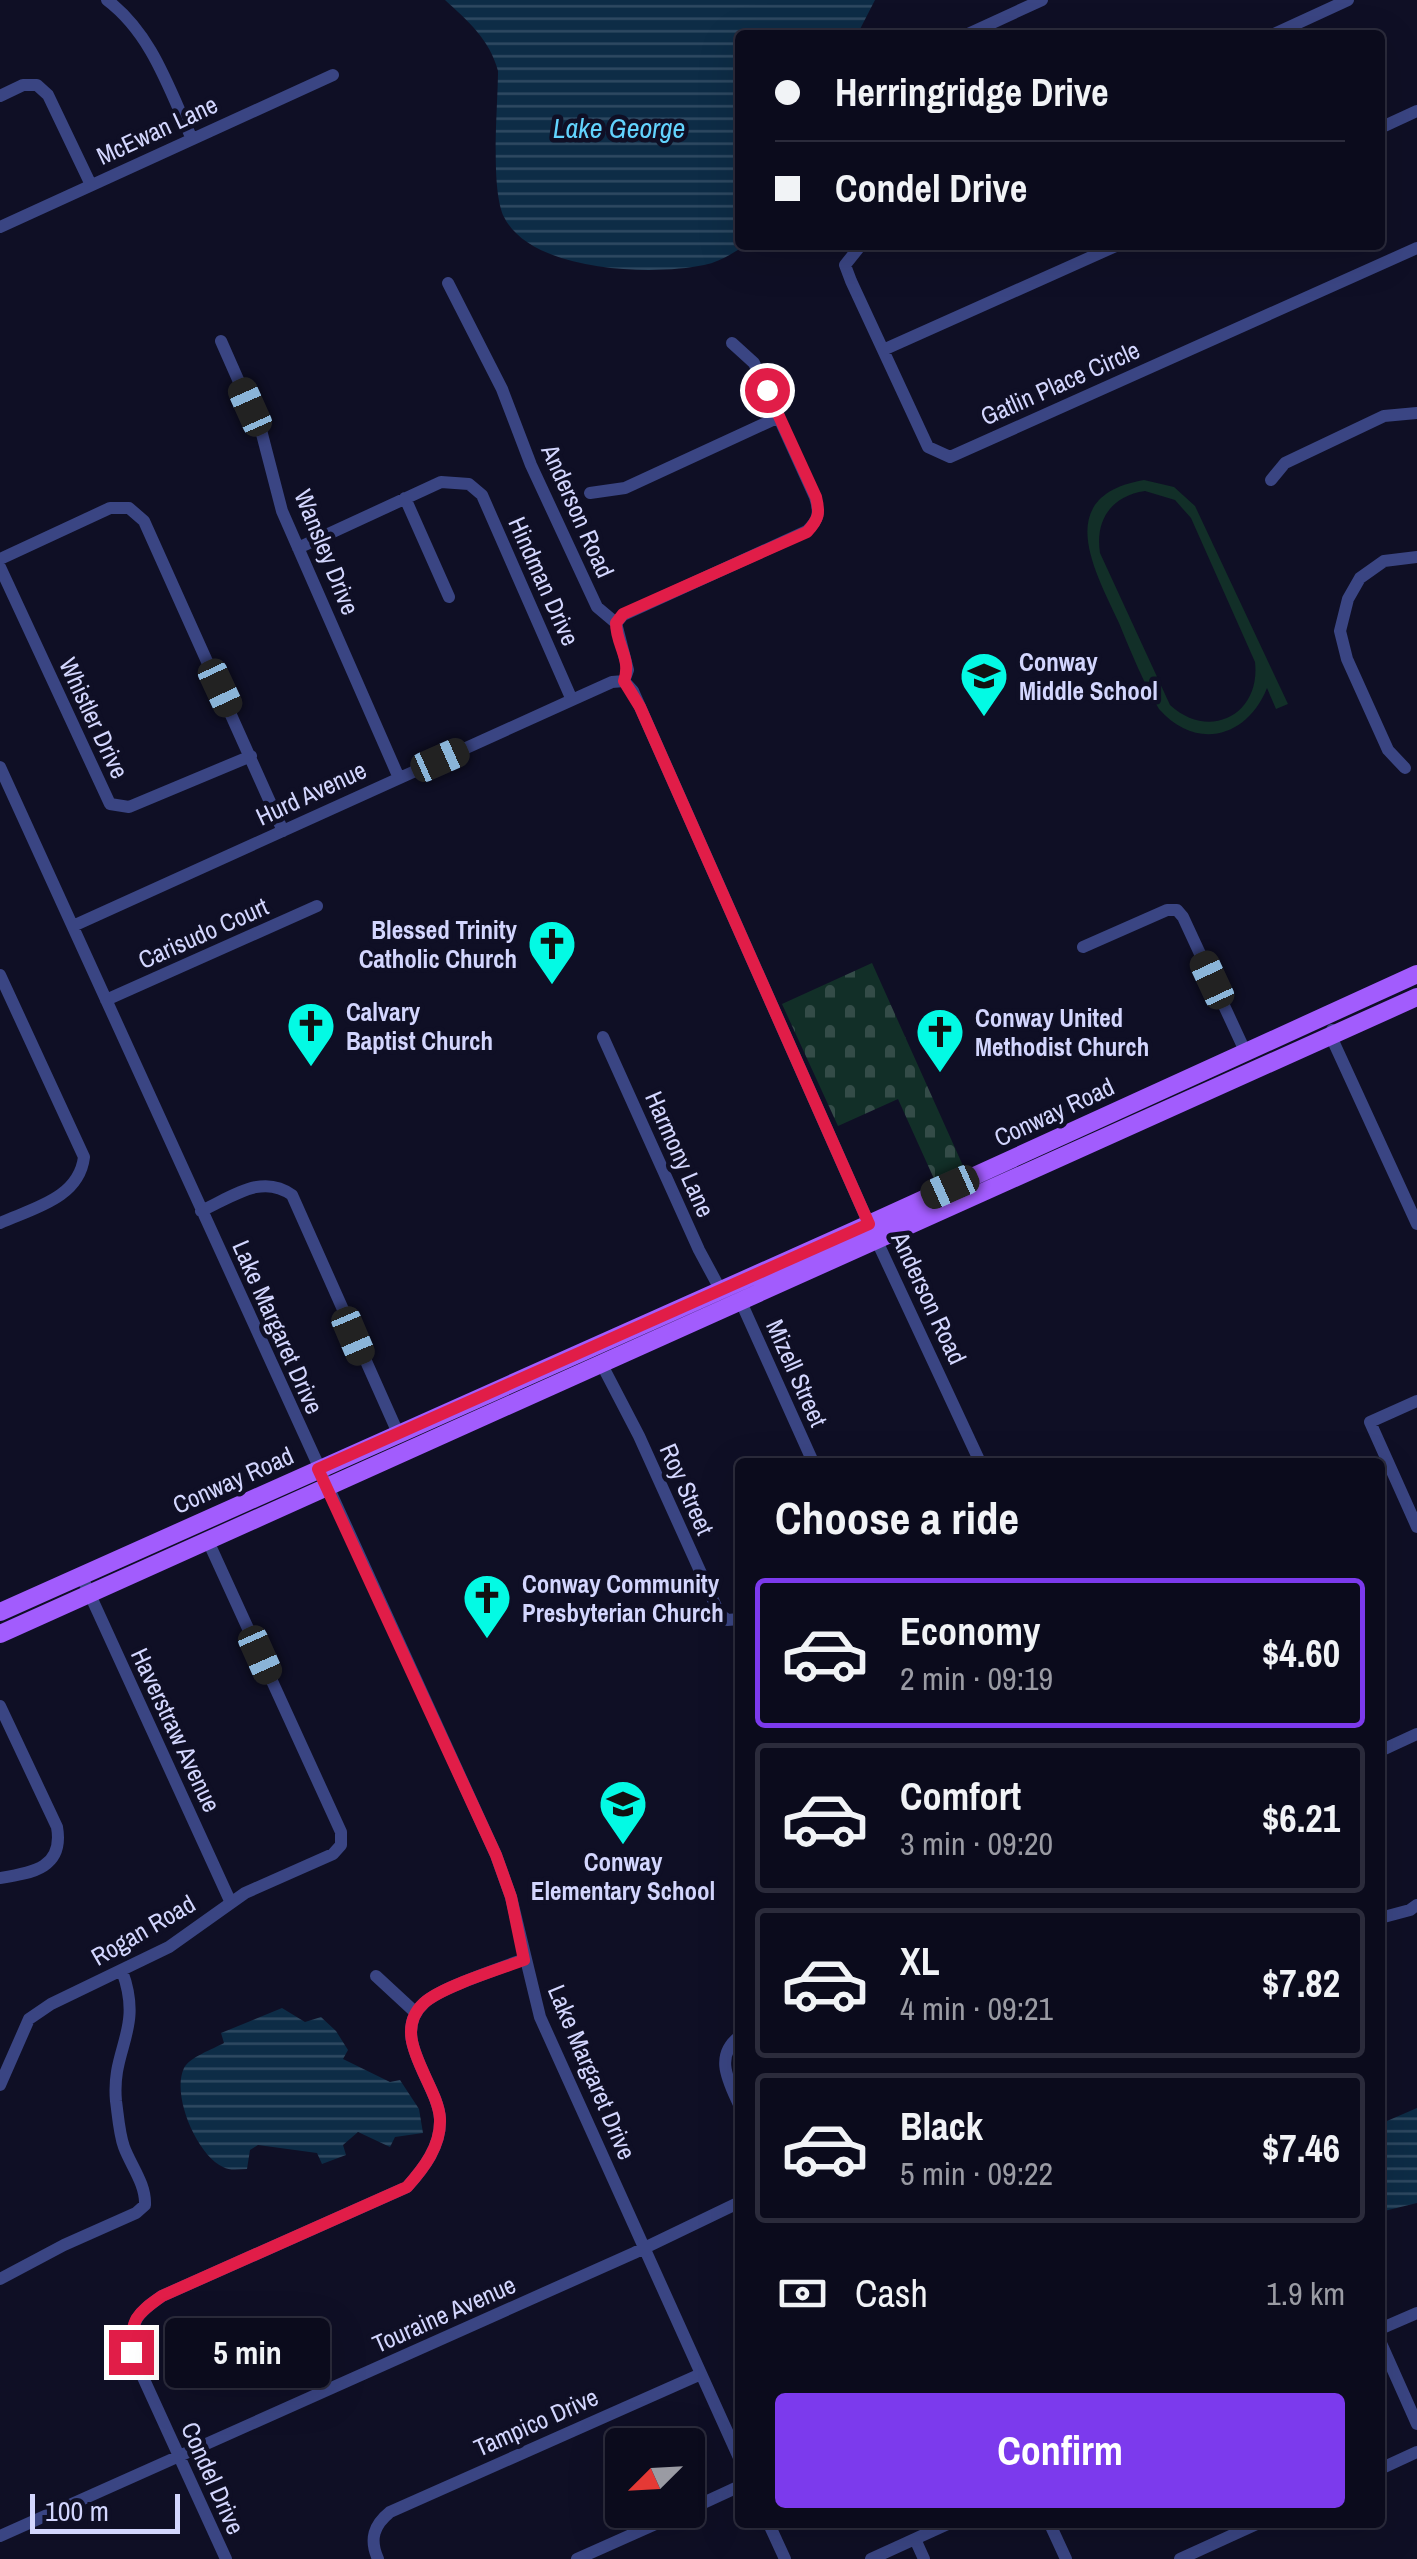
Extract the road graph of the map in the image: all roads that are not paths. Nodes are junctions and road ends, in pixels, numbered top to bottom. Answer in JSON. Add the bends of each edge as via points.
{"nodes":[{"id":1,"x":107,"y":0,"type":"edge"},
{"id":2,"x":1042,"y":0,"type":"edge"},
{"id":3,"x":1348,"y":0,"type":"edge"},
{"id":4,"x":977,"y":30,"type":"edge"},
{"id":5,"x":1283,"y":30,"type":"edge"},
{"id":6,"x":332,"y":75,"type":"dead end"},
{"id":7,"x":0,"y":96,"type":"edge"},
{"id":8,"x":1417,"y":111,"type":"edge"},
{"id":9,"x":1385,"y":126,"type":"edge"},
{"id":10,"x":192,"y":139,"type":"junction"},
{"id":11,"x":91,"y":185,"type":"junction"},
{"id":12,"x":0,"y":227,"type":"edge"},
{"id":13,"x":1417,"y":248,"type":"edge"},
{"id":14,"x":856,"y":250,"type":"edge"},
{"id":15,"x":1107,"y":250,"type":"edge"},
{"id":16,"x":448,"y":284,"type":"dead end"},
{"id":17,"x":220,"y":341,"type":"dead end"},
{"id":18,"x":732,"y":343,"type":"dead end"},
{"id":19,"x":883,"y":350,"type":"junction"},
{"id":20,"x":1417,"y":413,"type":"edge"},
{"id":21,"x":779,"y":417,"type":"junction"},
{"id":22,"x":1271,"y":480,"type":"dead end"},
{"id":23,"x":590,"y":492,"type":"dead end"},
{"id":24,"x":405,"y":498,"type":"junction"},
{"id":25,"x":298,"y":548,"type":"junction"},
{"id":26,"x":1417,"y":556,"type":"edge"},
{"id":27,"x":0,"y":559,"type":"edge"},
{"id":28,"x":0,"y":568,"type":"edge"},
{"id":29,"x":449,"y":597,"type":"dead end"},
{"id":30,"x":616,"y":623,"type":"junction"},
{"id":31,"x":624,"y":681,"type":"junction"},
{"id":32,"x":572,"y":700,"type":"junction"},
{"id":33,"x":251,"y":756,"type":"junction"},
{"id":34,"x":0,"y":768,"type":"edge"},
{"id":35,"x":1405,"y":768,"type":"dead end"},
{"id":36,"x":399,"y":778,"type":"junction"},
{"id":37,"x":284,"y":831,"type":"junction"},
{"id":38,"x":318,"y":906,"type":"dead end"},
{"id":39,"x":73,"y":926,"type":"junction"},
{"id":40,"x":1083,"y":947,"type":"dead end"},
{"id":41,"x":1417,"y":974,"type":"edge"},
{"id":42,"x":0,"y":975,"type":"edge"},
{"id":43,"x":1417,"y":996,"type":"edge"},
{"id":44,"x":106,"y":1000,"type":"junction"},
{"id":45,"x":1329,"y":1014,"type":"junction"},
{"id":46,"x":1332,"y":1034,"type":"junction"},
{"id":47,"x":603,"y":1037,"type":"dead end"},
{"id":48,"x":1245,"y":1052,"type":"junction"},
{"id":49,"x":1193,"y":1097,"type":"junction"},
{"id":50,"x":1074,"y":1130,"type":"junction"},
{"id":51,"x":1076,"y":1152,"type":"junction"},
{"id":52,"x":201,"y":1211,"type":"junction"},
{"id":53,"x":0,"y":1222,"type":"edge"},
{"id":54,"x":869,"y":1224,"type":"junction"},
{"id":55,"x":1417,"y":1224,"type":"edge"},
{"id":56,"x":877,"y":1242,"type":"junction"},
{"id":57,"x":720,"y":1288,"type":"junction"},
{"id":58,"x":741,"y":1302,"type":"junction"},
{"id":59,"x":686,"y":1326,"type":"junction"},
{"id":60,"x":601,"y":1364,"type":"junction"},
{"id":61,"x":1417,"y":1400,"type":"edge"},
{"id":62,"x":398,"y":1433,"type":"junction"},
{"id":63,"x":811,"y":1458,"type":"edge"},
{"id":64,"x":978,"y":1458,"type":"edge"},
{"id":65,"x":318,"y":1469,"type":"junction"},
{"id":66,"x":326,"y":1487,"type":"junction"},
{"id":67,"x":1417,"y":1528,"type":"edge"},
{"id":68,"x":208,"y":1541,"type":"junction"},
{"id":69,"x":81,"y":1576,"type":"junction"},
{"id":70,"x":89,"y":1594,"type":"junction"},
{"id":71,"x":0,"y":1612,"type":"edge"},
{"id":72,"x":735,"y":1619,"type":"edge"},
{"id":73,"x":0,"y":1634,"type":"edge"},
{"id":74,"x":0,"y":1706,"type":"edge"},
{"id":75,"x":4,"y":1723,"type":"edge"},
{"id":76,"x":1417,"y":1734,"type":"edge"},
{"id":77,"x":1385,"y":1749,"type":"edge"},
{"id":78,"x":0,"y":1878,"type":"edge"},
{"id":79,"x":231,"y":1903,"type":"junction"},
{"id":80,"x":1417,"y":1905,"type":"edge"},
{"id":81,"x":1385,"y":1917,"type":"edge"},
{"id":82,"x":524,"y":1960,"type":"junction"},
{"id":83,"x":122,"y":1971,"type":"junction"},
{"id":84,"x":376,"y":1976,"type":"dead end"},
{"id":85,"x":416,"y":2013,"type":"junction"},
{"id":86,"x":735,"y":2040,"type":"edge"},
{"id":87,"x":0,"y":2085,"type":"edge"},
{"id":88,"x":735,"y":2095,"type":"edge"},
{"id":89,"x":735,"y":2204,"type":"edge"},
{"id":90,"x":644,"y":2247,"type":"junction"},
{"id":91,"x":0,"y":2280,"type":"edge"},
{"id":92,"x":1417,"y":2313,"type":"edge"},
{"id":93,"x":1385,"y":2327,"type":"edge"},
{"id":94,"x":1385,"y":2352,"type":"edge"},
{"id":95,"x":701,"y":2374,"type":"junction"},
{"id":96,"x":1417,"y":2424,"type":"edge"},
{"id":97,"x":735,"y":2449,"type":"edge"},
{"id":98,"x":1417,"y":2452,"type":"edge"},
{"id":99,"x":180,"y":2457,"type":"junction"},
{"id":100,"x":1385,"y":2467,"type":"edge"},
{"id":101,"x":735,"y":2488,"type":"edge"},
{"id":102,"x":705,"y":2502,"type":"edge"},
{"id":103,"x":647,"y":2528,"type":"edge"},
{"id":104,"x":771,"y":2528,"type":"edge"},
{"id":105,"x":939,"y":2528,"type":"edge"},
{"id":106,"x":1052,"y":2528,"type":"edge"},
{"id":107,"x":1248,"y":2528,"type":"edge"},
{"id":108,"x":0,"y":2536,"type":"edge"},
{"id":109,"x":915,"y":2539,"type":"junction"},
{"id":110,"x":226,"y":2559,"type":"edge"},
{"id":111,"x":378,"y":2559,"type":"edge"},
{"id":112,"x":578,"y":2559,"type":"edge"},
{"id":113,"x":785,"y":2559,"type":"edge"},
{"id":114,"x":872,"y":2559,"type":"edge"},
{"id":115,"x":924,"y":2559,"type":"edge"},
{"id":116,"x":1066,"y":2559,"type":"edge"},
{"id":117,"x":1180,"y":2559,"type":"edge"}],
"edges":[{"from":1,"to":10,"type":"street","via":[[147,42]]},
{"from":2,"to":4,"type":"street"},
{"from":3,"to":5,"type":"street"},
{"from":6,"to":10,"type":"street","name":"McEwan Lane"},
{"from":7,"to":11,"type":"street","via":[[37,84]]},
{"from":8,"to":9,"type":"street"},
{"from":10,"to":11,"type":"street","name":"McEwan Lane"},
{"from":11,"to":12,"type":"street","name":"McEwan Lane"},
{"from":13,"to":19,"type":"street","name":"Gatlin Place Circle","via":[[950,457],[928,447]]},
{"from":14,"to":19,"type":"street","name":"Gatlin Place Circle","via":[[845,265]]},
{"from":15,"to":19,"type":"street"},
{"from":16,"to":30,"type":"street","name":"Anderson Road","via":[[597,607]]},
{"from":17,"to":25,"type":"street","name":"Wansley Drive","via":[[262,434]]},
{"from":18,"to":21,"type":"street","via":[[754,363]]},
{"from":20,"to":22,"type":"street","via":[[1384,416],[1285,463]]},
{"from":21,"to":23,"type":"street","via":[[626,488]]},
{"from":21,"to":30,"type":"street","via":[[816,497],[818,521]]},
{"from":24,"to":25,"type":"street"},
{"from":24,"to":29,"type":"street"},
{"from":24,"to":32,"type":"street","name":"Hindman Drive","via":[[441,482],[470,484],[482,496]]},
{"from":25,"to":36,"type":"street","name":"Wansley Drive"},
{"from":26,"to":35,"type":"street","via":[[1384,561],[1360,578],[1340,631],[1388,750]]},
{"from":27,"to":33,"type":"street","via":[[110,508],[129,508],[144,521]]},
{"from":28,"to":33,"type":"street","name":"Whistler Drive","via":[[110,804],[129,807]]},
{"from":30,"to":31,"type":"street","name":"Anderson Road","via":[[628,670]]},
{"from":31,"to":32,"type":"street","name":"Hurd Avenue"},
{"from":31,"to":54,"type":"street","name":"Anderson Road"},
{"from":32,"to":36,"type":"street","name":"Hurd Avenue"},
{"from":33,"to":37,"type":"street"},
{"from":34,"to":39,"type":"street","name":"Lake Margaret Drive"},
{"from":36,"to":37,"type":"street","name":"Hurd Avenue"},
{"from":37,"to":39,"type":"street","name":"Hurd Avenue"},
{"from":38,"to":44,"type":"street","name":"Carisudo Court"},
{"from":39,"to":44,"type":"street","name":"Lake Margaret Drive"},
{"from":40,"to":48,"type":"street","via":[[1176,910]]},
{"from":41,"to":45,"type":"main road","name":"Conway Road"},
{"from":42,"to":53,"type":"street","via":[[84,1157],[82,1176],[71,1188]]},
{"from":43,"to":46,"type":"main road","name":"Conway Road"},
{"from":44,"to":52,"type":"street","name":"Lake Margaret Drive"},
{"from":45,"to":46,"type":"street"},
{"from":45,"to":48,"type":"main road","name":"Conway Road"},
{"from":46,"to":49,"type":"main road","name":"Conway Road"},
{"from":46,"to":55,"type":"street"},
{"from":47,"to":57,"type":"street","name":"Harmony Lane"},
{"from":48,"to":49,"type":"main road","via":[[1236,1067]]},
{"from":48,"to":50,"type":"main road","name":"Conway Road"},
{"from":49,"to":51,"type":"main road","name":"Conway Road"},
{"from":50,"to":51,"type":"street"},
{"from":50,"to":54,"type":"main road","name":"Conway Road"},
{"from":51,"to":56,"type":"main road","name":"Conway Road"},
{"from":52,"to":62,"type":"street","via":[[264,1183],[292,1195]]},
{"from":52,"to":65,"type":"street","name":"Lake Margaret Drive"},
{"from":54,"to":56,"type":"street","name":"Anderson Road"},
{"from":54,"to":57,"type":"main road","name":"Conway Road"},
{"from":56,"to":58,"type":"main road","name":"Conway Road"},
{"from":56,"to":64,"type":"street","name":"Anderson Road"},
{"from":57,"to":59,"type":"main road"},
{"from":57,"to":62,"type":"main road","name":"Conway Road"},
{"from":58,"to":59,"type":"main road","name":"Conway Road"},
{"from":58,"to":63,"type":"street","name":"Mizell Street"},
{"from":59,"to":60,"type":"main road","name":"Conway Road"},
{"from":60,"to":66,"type":"main road","name":"Conway Road"},
{"from":60,"to":72,"type":"street","name":"Roy Street","via":[[719,1613]]},
{"from":61,"to":67,"type":"street","via":[[1370,1422]]},
{"from":62,"to":65,"type":"main road","name":"Conway Road"},
{"from":65,"to":66,"type":"street","name":"Lake Margaret Drive"},
{"from":65,"to":69,"type":"main road","name":"Conway Road"},
{"from":66,"to":68,"type":"main road","name":"Conway Road"},
{"from":66,"to":82,"type":"street","name":"Lake Margaret Drive","via":[[496,1855]]},
{"from":68,"to":70,"type":"main road","name":"Conway Road"},
{"from":68,"to":79,"type":"street","name":"Rogan Road","via":[[341,1832],[332,1854]]},
{"from":69,"to":70,"type":"street","name":"Haverstraw Avenue"},
{"from":69,"to":71,"type":"main road","name":"Conway Road"},
{"from":70,"to":73,"type":"main road","name":"Conway Road"},
{"from":70,"to":79,"type":"street","name":"Haverstraw Avenue"},
{"from":74,"to":75,"type":"street"},
{"from":75,"to":78,"type":"street","via":[[57,1826],[60,1846],[53,1860]]},
{"from":76,"to":77,"type":"street"},
{"from":79,"to":83,"type":"street","name":"Rogan Road","via":[[169,1948]]},
{"from":80,"to":81,"type":"street"},
{"from":82,"to":85,"type":"street","via":[[434,1997]]},
{"from":82,"to":90,"type":"street","name":"Lake Margaret Drive","via":[[540,2018]]},
{"from":83,"to":87,"type":"street","name":"Rogan Road","via":[[30,2019]]},
{"from":83,"to":91,"type":"street","via":[[132,2012],[116,2096],[122,2144],[145,2205]]},
{"from":84,"to":85,"type":"street"},
{"from":85,"to":99,"type":"street","name":"Condel Drive","via":[[412,2044],[440,2120],[426,2166],[407,2187],[140,2311],[131,2328],[131,2352]]},
{"from":86,"to":88,"type":"street","via":[[724,2057]]},
{"from":89,"to":90,"type":"street","name":"Touraine Avenue"},
{"from":90,"to":95,"type":"street","name":"Lake Margaret Drive"},
{"from":90,"to":99,"type":"street","name":"Touraine Avenue"},
{"from":92,"to":93,"type":"street"},
{"from":94,"to":96,"type":"street"},
{"from":95,"to":97,"type":"street","name":"Lake Margaret Drive"},
{"from":95,"to":111,"type":"street","name":"Tampico Drive","via":[[390,2512],[374,2533]]},
{"from":98,"to":100,"type":"street"},
{"from":99,"to":108,"type":"street","name":"Touraine Avenue"},
{"from":99,"to":110,"type":"street","name":"Condel Drive"},
{"from":101,"to":102,"type":"street"},
{"from":103,"to":112,"type":"street"},
{"from":104,"to":113,"type":"street"},
{"from":105,"to":109,"type":"street"},
{"from":106,"to":116,"type":"street"},
{"from":107,"to":117,"type":"street"},
{"from":109,"to":114,"type":"street"},
{"from":109,"to":115,"type":"street"}]}
